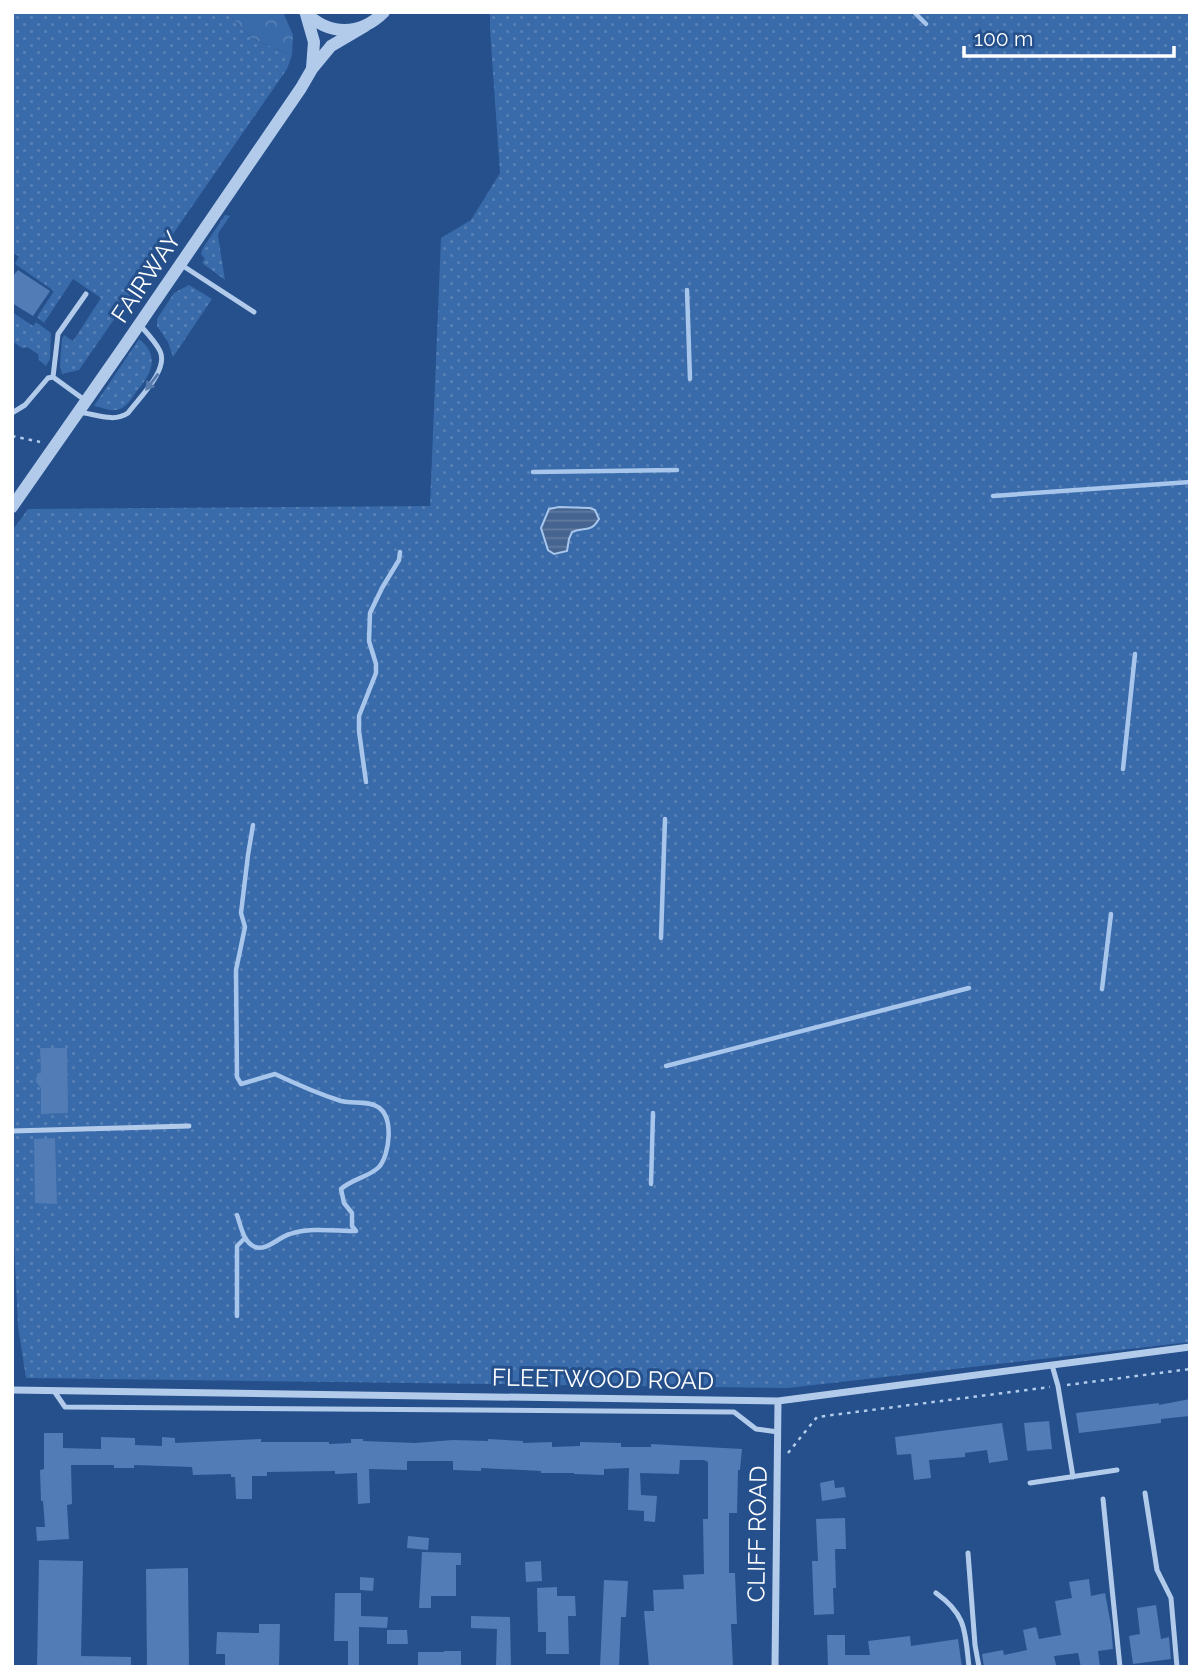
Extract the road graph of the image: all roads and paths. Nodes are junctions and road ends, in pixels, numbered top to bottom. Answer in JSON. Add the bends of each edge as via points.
{"nodes":[{"id":1,"x":384,"y":12,"type":"edge"},
{"id":2,"x":305,"y":13,"type":"edge"},
{"id":3,"x":365,"y":26,"type":"junction"},
{"id":4,"x":312,"y":69,"type":"junction"},
{"id":5,"x":180,"y":264,"type":"junction"},
{"id":6,"x":86,"y":293,"type":"dead end"},
{"id":7,"x":254,"y":312,"type":"dead end"},
{"id":8,"x":139,"y":324,"type":"junction"},
{"id":9,"x":53,"y":377,"type":"junction"},
{"id":10,"x":86,"y":401,"type":"junction"},
{"id":11,"x":12,"y":412,"type":"edge"},
{"id":12,"x":78,"y":412,"type":"junction"},
{"id":13,"x":12,"y":436,"type":"edge"},
{"id":14,"x":56,"y":446,"type":"junction"},
{"id":15,"x":12,"y":508,"type":"edge"},
{"id":16,"x":189,"y":1126,"type":"dead end"},
{"id":17,"x":12,"y":1131,"type":"edge"},
{"id":18,"x":1190,"y":1347,"type":"edge"},
{"id":19,"x":1052,"y":1365,"type":"junction"},
{"id":20,"x":1190,"y":1369,"type":"edge"},
{"id":21,"x":1058,"y":1386,"type":"junction"},
{"id":22,"x":12,"y":1390,"type":"edge"},
{"id":23,"x":54,"y":1391,"type":"junction"},
{"id":24,"x":778,"y":1401,"type":"junction"},
{"id":25,"x":778,"y":1432,"type":"junction"},
{"id":26,"x":778,"y":1466,"type":"junction"},
{"id":27,"x":1117,"y":1470,"type":"dead end"},
{"id":28,"x":1073,"y":1477,"type":"junction"},
{"id":29,"x":1030,"y":1483,"type":"dead end"},
{"id":30,"x":1145,"y":1493,"type":"dead end"},
{"id":31,"x":1102,"y":1499,"type":"dead end"},
{"id":32,"x":968,"y":1553,"type":"dead end"},
{"id":33,"x":936,"y":1593,"type":"dead end"},
{"id":34,"x":775,"y":1667,"type":"edge"},
{"id":35,"x":969,"y":1667,"type":"edge"},
{"id":36,"x":979,"y":1667,"type":"edge"},
{"id":37,"x":1120,"y":1667,"type":"edge"},
{"id":38,"x":1177,"y":1667,"type":"edge"}],
"edges":[{"from":1,"to":3,"type":"street","name":"FAIRWAY"},
{"from":2,"to":3,"type":"street","via":[[334,29]]},
{"from":2,"to":4,"type":"street","via":[[314,42]]},
{"from":3,"to":4,"type":"street","name":"FAIRWAY","via":[[331,46]]},
{"from":4,"to":5,"type":"street","name":"FAIRWAY"},
{"from":5,"to":7,"type":"lane"},
{"from":5,"to":8,"type":"street","name":"FAIRWAY"},
{"from":6,"to":9,"type":"lane","via":[[58,334]]},
{"from":8,"to":10,"type":"street","name":"FAIRWAY"},
{"from":8,"to":12,"type":"lane","one_way":true,"via":[[161,353],[160,371],[122,417]]},
{"from":9,"to":10,"type":"lane"},
{"from":9,"to":11,"type":"lane"},
{"from":10,"to":12,"type":"street","name":"FAIRWAY"},
{"from":12,"to":14,"type":"street","name":"FAIRWAY"},
{"from":13,"to":14,"type":"path"},
{"from":14,"to":15,"type":"street","name":"FAIRWAY"},
{"from":16,"to":17,"type":"lane"},
{"from":18,"to":19,"type":"street","name":"FLEETWOOD ROAD"},
{"from":19,"to":21,"type":"lane"},
{"from":19,"to":24,"type":"street","name":"FLEETWOOD ROAD"},
{"from":20,"to":21,"type":"path"},
{"from":21,"to":26,"type":"path","via":[[817,1417]]},
{"from":21,"to":28,"type":"lane"},
{"from":22,"to":23,"type":"street","name":"FLEETWOOD ROAD"},
{"from":23,"to":24,"type":"street","name":"FLEETWOOD ROAD"},
{"from":23,"to":25,"type":"lane","via":[[65,1407],[734,1412],[756,1429]]},
{"from":24,"to":25,"type":"street","name":"CLIFF ROAD"},
{"from":25,"to":26,"type":"street","name":"CLIFF ROAD"},
{"from":26,"to":34,"type":"street","name":"CLIFF ROAD"},
{"from":27,"to":28,"type":"lane"},
{"from":28,"to":29,"type":"lane"},
{"from":30,"to":38,"type":"lane","via":[[1157,1570],[1171,1598]]},
{"from":31,"to":37,"type":"lane"},
{"from":32,"to":36,"type":"lane"},
{"from":33,"to":35,"type":"lane","via":[[964,1626]]}]}
